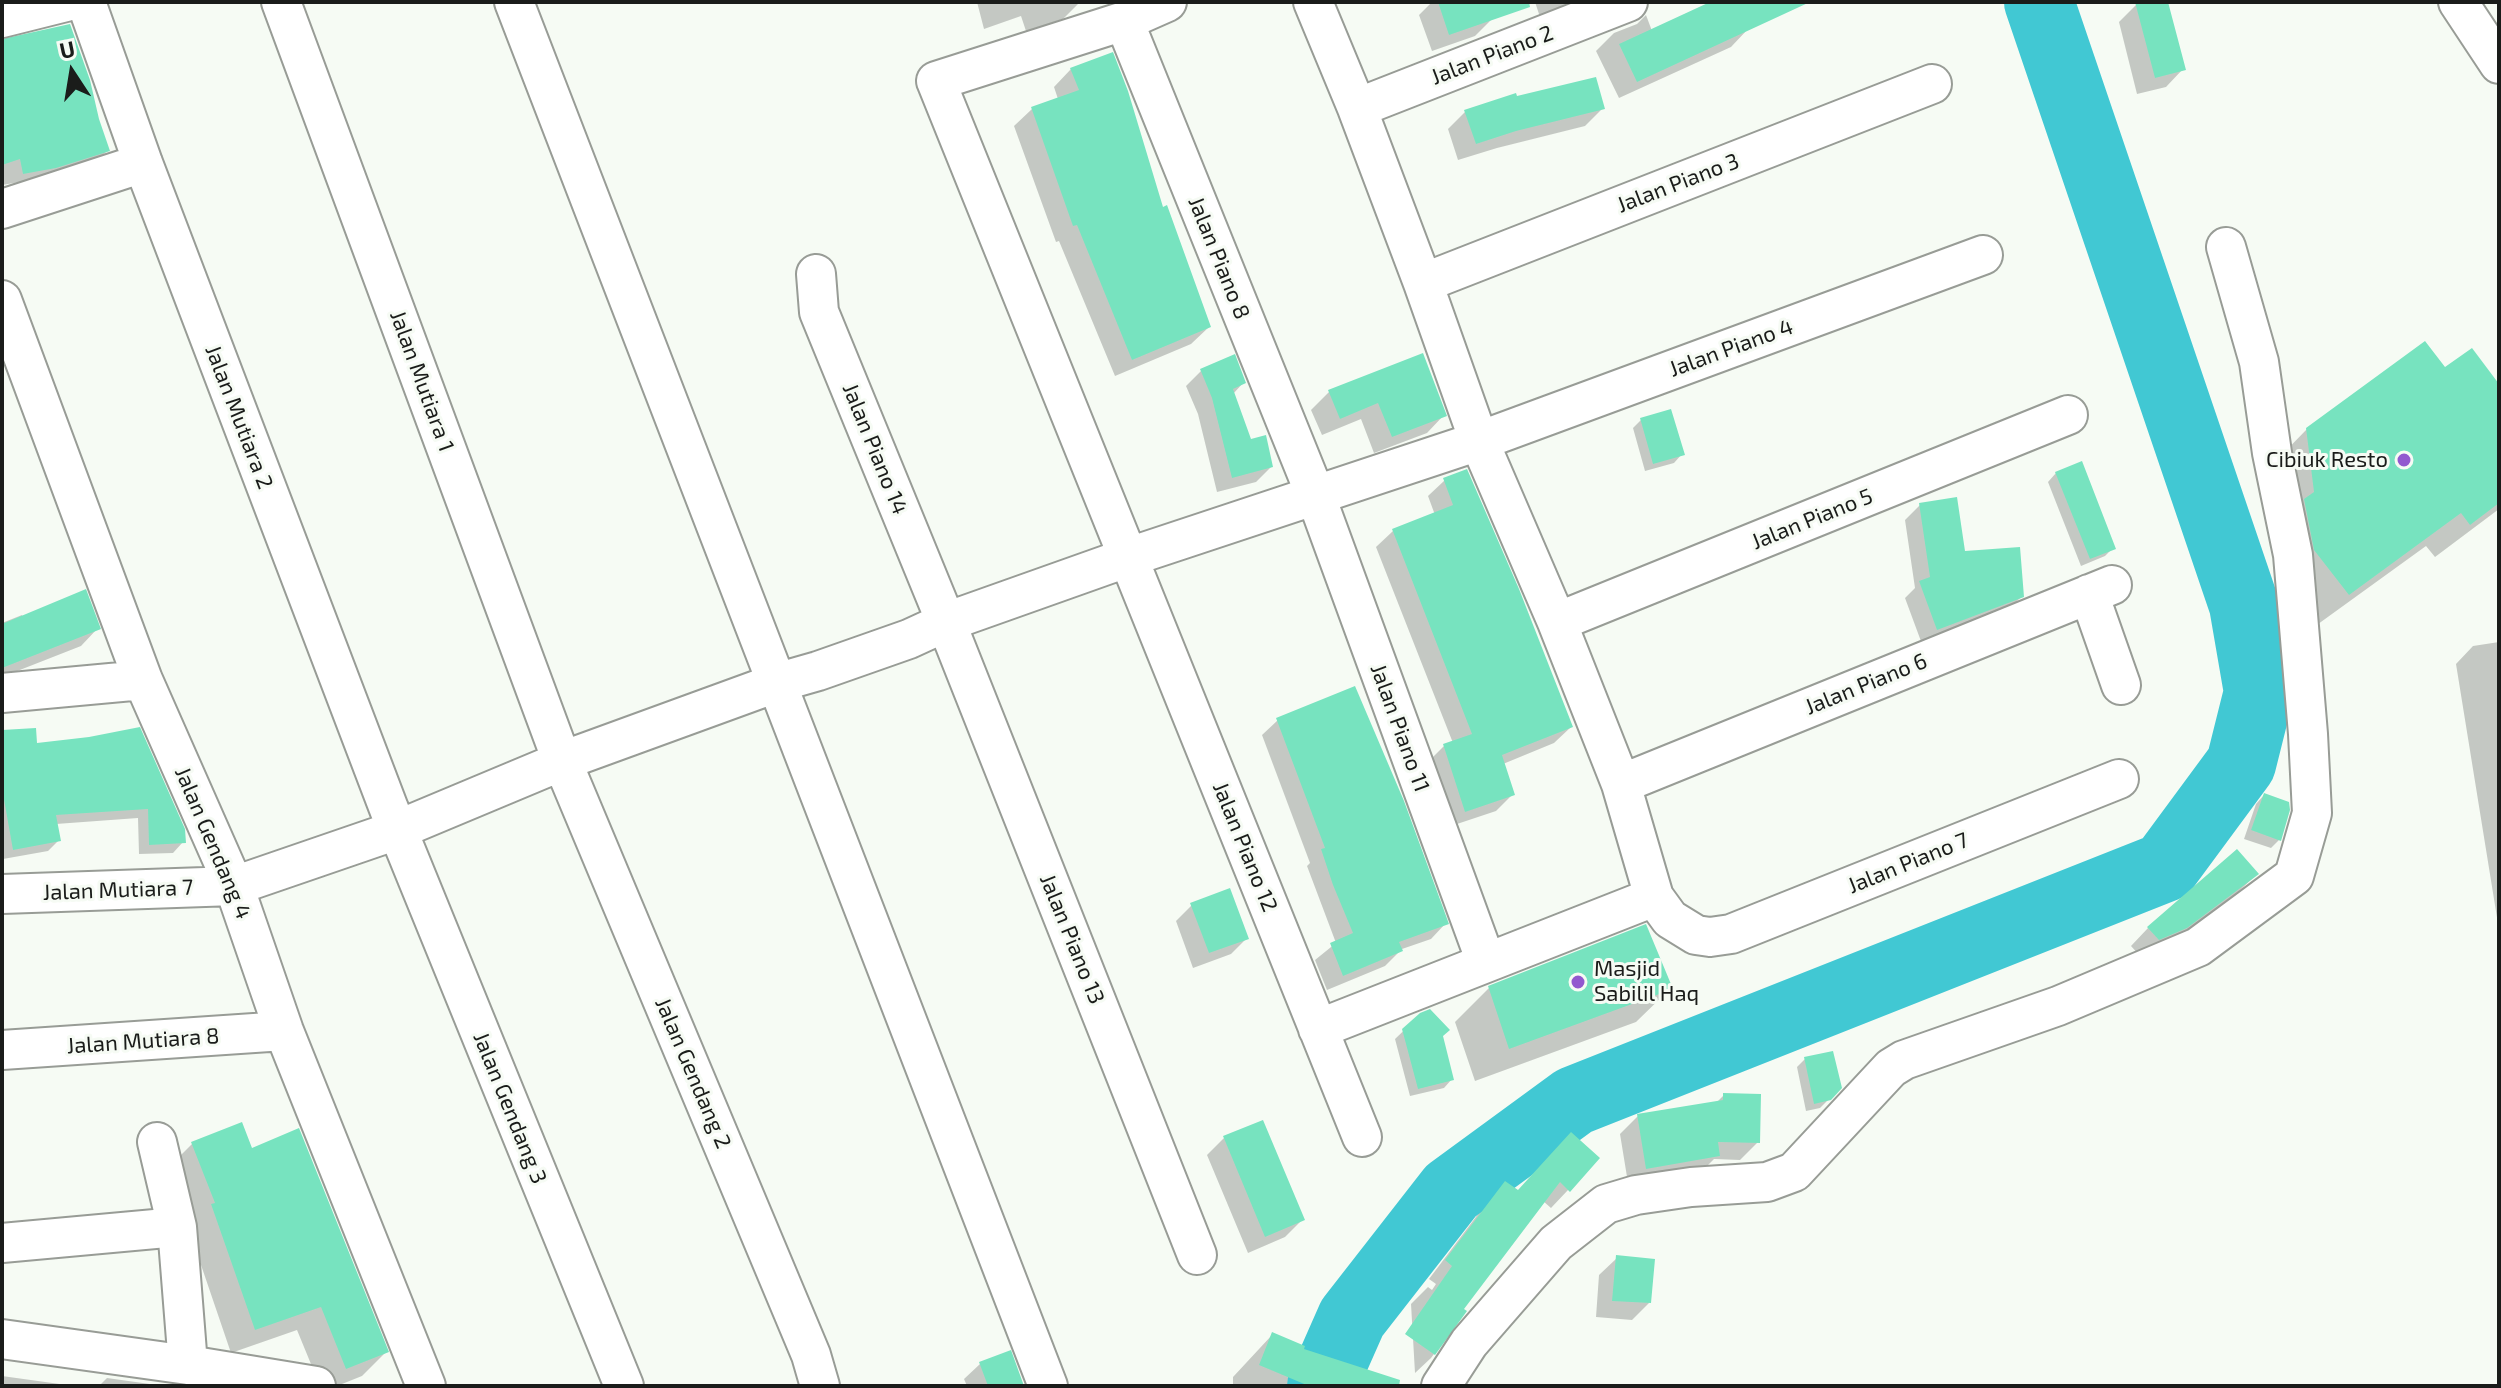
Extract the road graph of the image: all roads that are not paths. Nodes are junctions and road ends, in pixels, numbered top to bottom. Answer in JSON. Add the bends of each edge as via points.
{"nodes":[{"id":1,"x":66,"y":2,"type":"edge"},
{"id":2,"x":86,"y":2,"type":"edge"},
{"id":3,"x":281,"y":2,"type":"edge"},
{"id":4,"x":514,"y":2,"type":"edge"},
{"id":5,"x":1313,"y":2,"type":"edge"},
{"id":6,"x":1628,"y":2,"type":"edge"},
{"id":7,"x":2458,"y":2,"type":"edge"},
{"id":8,"x":1145,"y":9,"type":"edge"},
{"id":9,"x":2,"y":18,"type":"edge"},
{"id":10,"x":2499,"y":64,"type":"edge"},
{"id":11,"x":1932,"y":84,"type":"dead end"},
{"id":12,"x":1357,"y":108,"type":"junction"},
{"id":13,"x":143,"y":163,"type":"junction"},
{"id":14,"x":2,"y":209,"type":"edge"},
{"id":15,"x":2226,"y":247,"type":"dead end"},
{"id":16,"x":1983,"y":255,"type":"dead end"},
{"id":17,"x":816,"y":274,"type":"dead end"},
{"id":18,"x":1423,"y":283,"type":"junction"},
{"id":19,"x":2,"y":300,"type":"edge"},
{"id":20,"x":2068,"y":415,"type":"dead end"},
{"id":21,"x":1479,"y":441,"type":"junction"},
{"id":22,"x":1315,"y":494,"type":"junction"},
{"id":23,"x":1129,"y":557,"type":"junction"},
{"id":24,"x":946,"y":622,"type":"junction"},
{"id":25,"x":1557,"y":622,"type":"junction"},
{"id":26,"x":818,"y":671,"type":"joint"},
{"id":27,"x":143,"y":680,"type":"junction"},
{"id":28,"x":776,"y":683,"type":"junction"},
{"id":29,"x":2121,"y":685,"type":"dead end"},
{"id":30,"x":2,"y":693,"type":"edge"},
{"id":31,"x":562,"y":761,"type":"junction"},
{"id":32,"x":2119,"y":779,"type":"dead end"},
{"id":33,"x":1621,"y":784,"type":"junction"},
{"id":34,"x":397,"y":830,"type":"junction"},
{"id":35,"x":234,"y":886,"type":"junction"},
{"id":36,"x":2,"y":894,"type":"edge"},
{"id":37,"x":1654,"y":897,"type":"junction"},
{"id":38,"x":1486,"y":962,"type":"junction"},
{"id":39,"x":1318,"y":1029,"type":"junction"},
{"id":40,"x":284,"y":1031,"type":"junction"},
{"id":41,"x":2,"y":1050,"type":"edge"},
{"id":42,"x":1362,"y":1137,"type":"dead end"},
{"id":43,"x":157,"y":1142,"type":"dead end"},
{"id":44,"x":177,"y":1227,"type":"junction"},
{"id":45,"x":2,"y":1243,"type":"edge"},
{"id":46,"x":1197,"y":1255,"type":"dead end"},
{"id":47,"x":2,"y":1339,"type":"edge"},
{"id":48,"x":188,"y":1365,"type":"junction"},
{"id":49,"x":316,"y":1386,"type":"edge"},
{"id":50,"x":426,"y":1386,"type":"edge"},
{"id":51,"x":624,"y":1386,"type":"edge"},
{"id":52,"x":820,"y":1386,"type":"edge"},
{"id":53,"x":1048,"y":1386,"type":"edge"},
{"id":54,"x":1441,"y":1386,"type":"edge"}],
"edges":[{"from":1,"to":9,"type":"street"},
{"from":2,"to":13,"type":"street","name":"Jalan Mutiara 2"},
{"from":3,"to":31,"type":"street","name":"Jalan Mutiara 1"},
{"from":4,"to":28,"type":"street"},
{"from":5,"to":12,"type":"street"},
{"from":6,"to":12,"type":"street","name":"Jalan Piano 2"},
{"from":7,"to":10,"type":"street"},
{"from":8,"to":22,"type":"street","name":"Jalan Piano 8"},
{"from":8,"to":23,"type":"street","name":"Jalan Piano 12","via":[[936,81]]},
{"from":11,"to":18,"type":"street","name":"Jalan Piano 3"},
{"from":12,"to":18,"type":"street"},
{"from":13,"to":14,"type":"street"},
{"from":13,"to":34,"type":"street","name":"Jalan Mutiara 2"},
{"from":15,"to":54,"type":"street","via":[[2259,362],[2293,555],[2312,813],[2294,876],[2198,947],[2058,1006],[1904,1060],[1794,1172],[1767,1182],[1677,1189],[1606,1204],[1556,1243],[1469,1343]]},
{"from":16,"to":21,"type":"street","name":"Jalan Piano 4"},
{"from":17,"to":24,"type":"street","name":"Jalan Piano 14","via":[[819,312]]},
{"from":18,"to":21,"type":"street"},
{"from":19,"to":27,"type":"street","name":"Jalan Gendang 4"},
{"from":20,"to":25,"type":"street","name":"Jalan Piano 5"},
{"from":21,"to":22,"type":"street","name":"Jalan Piano 4"},
{"from":21,"to":25,"type":"street"},
{"from":22,"to":23,"type":"street","name":"Jalan Piano 4"},
{"from":22,"to":38,"type":"street","name":"Jalan Piano 11"},
{"from":23,"to":24,"type":"street","name":"Jalan Piano 4"},
{"from":23,"to":39,"type":"street","name":"Jalan Piano 12"},
{"from":24,"to":26,"type":"street","name":"Jalan Piano 4"},
{"from":24,"to":46,"type":"street","name":"Jalan Piano 13"},
{"from":25,"to":33,"type":"street"},
{"from":26,"to":28,"type":"street","name":"Jalan Mutiara 7"},
{"from":27,"to":30,"type":"street"},
{"from":27,"to":35,"type":"street","name":"Jalan Gendang 4"},
{"from":28,"to":31,"type":"street","name":"Jalan Mutiara 7"},
{"from":28,"to":53,"type":"street"},
{"from":29,"to":33,"type":"street","name":"Jalan Piano 6","via":[[2100,589]]},
{"from":31,"to":34,"type":"street","name":"Jalan Mutiara 7"},
{"from":31,"to":52,"type":"street","name":"Jalan Gendang 2"},
{"from":32,"to":37,"type":"street","name":"Jalan Piano 7","via":[[1731,934],[1696,935],[1670,919]]},
{"from":33,"to":37,"type":"street"},
{"from":34,"to":35,"type":"street","name":"Jalan Mutiara 7"},
{"from":34,"to":51,"type":"street","name":"Jalan Gendang 3"},
{"from":35,"to":36,"type":"street","name":"Jalan Mutiara 7"},
{"from":35,"to":40,"type":"street","name":"Jalan Gendang 4"},
{"from":37,"to":38,"type":"street"},
{"from":38,"to":39,"type":"street"},
{"from":39,"to":42,"type":"street","name":"Jalan Piano 12"},
{"from":40,"to":41,"type":"street","name":"Jalan Mutiara 8"},
{"from":40,"to":50,"type":"street","name":"Jalan Gendang 4"},
{"from":43,"to":44,"type":"street"},
{"from":44,"to":45,"type":"street"},
{"from":44,"to":48,"type":"street"},
{"from":47,"to":48,"type":"street"},
{"from":48,"to":49,"type":"street"}]}
